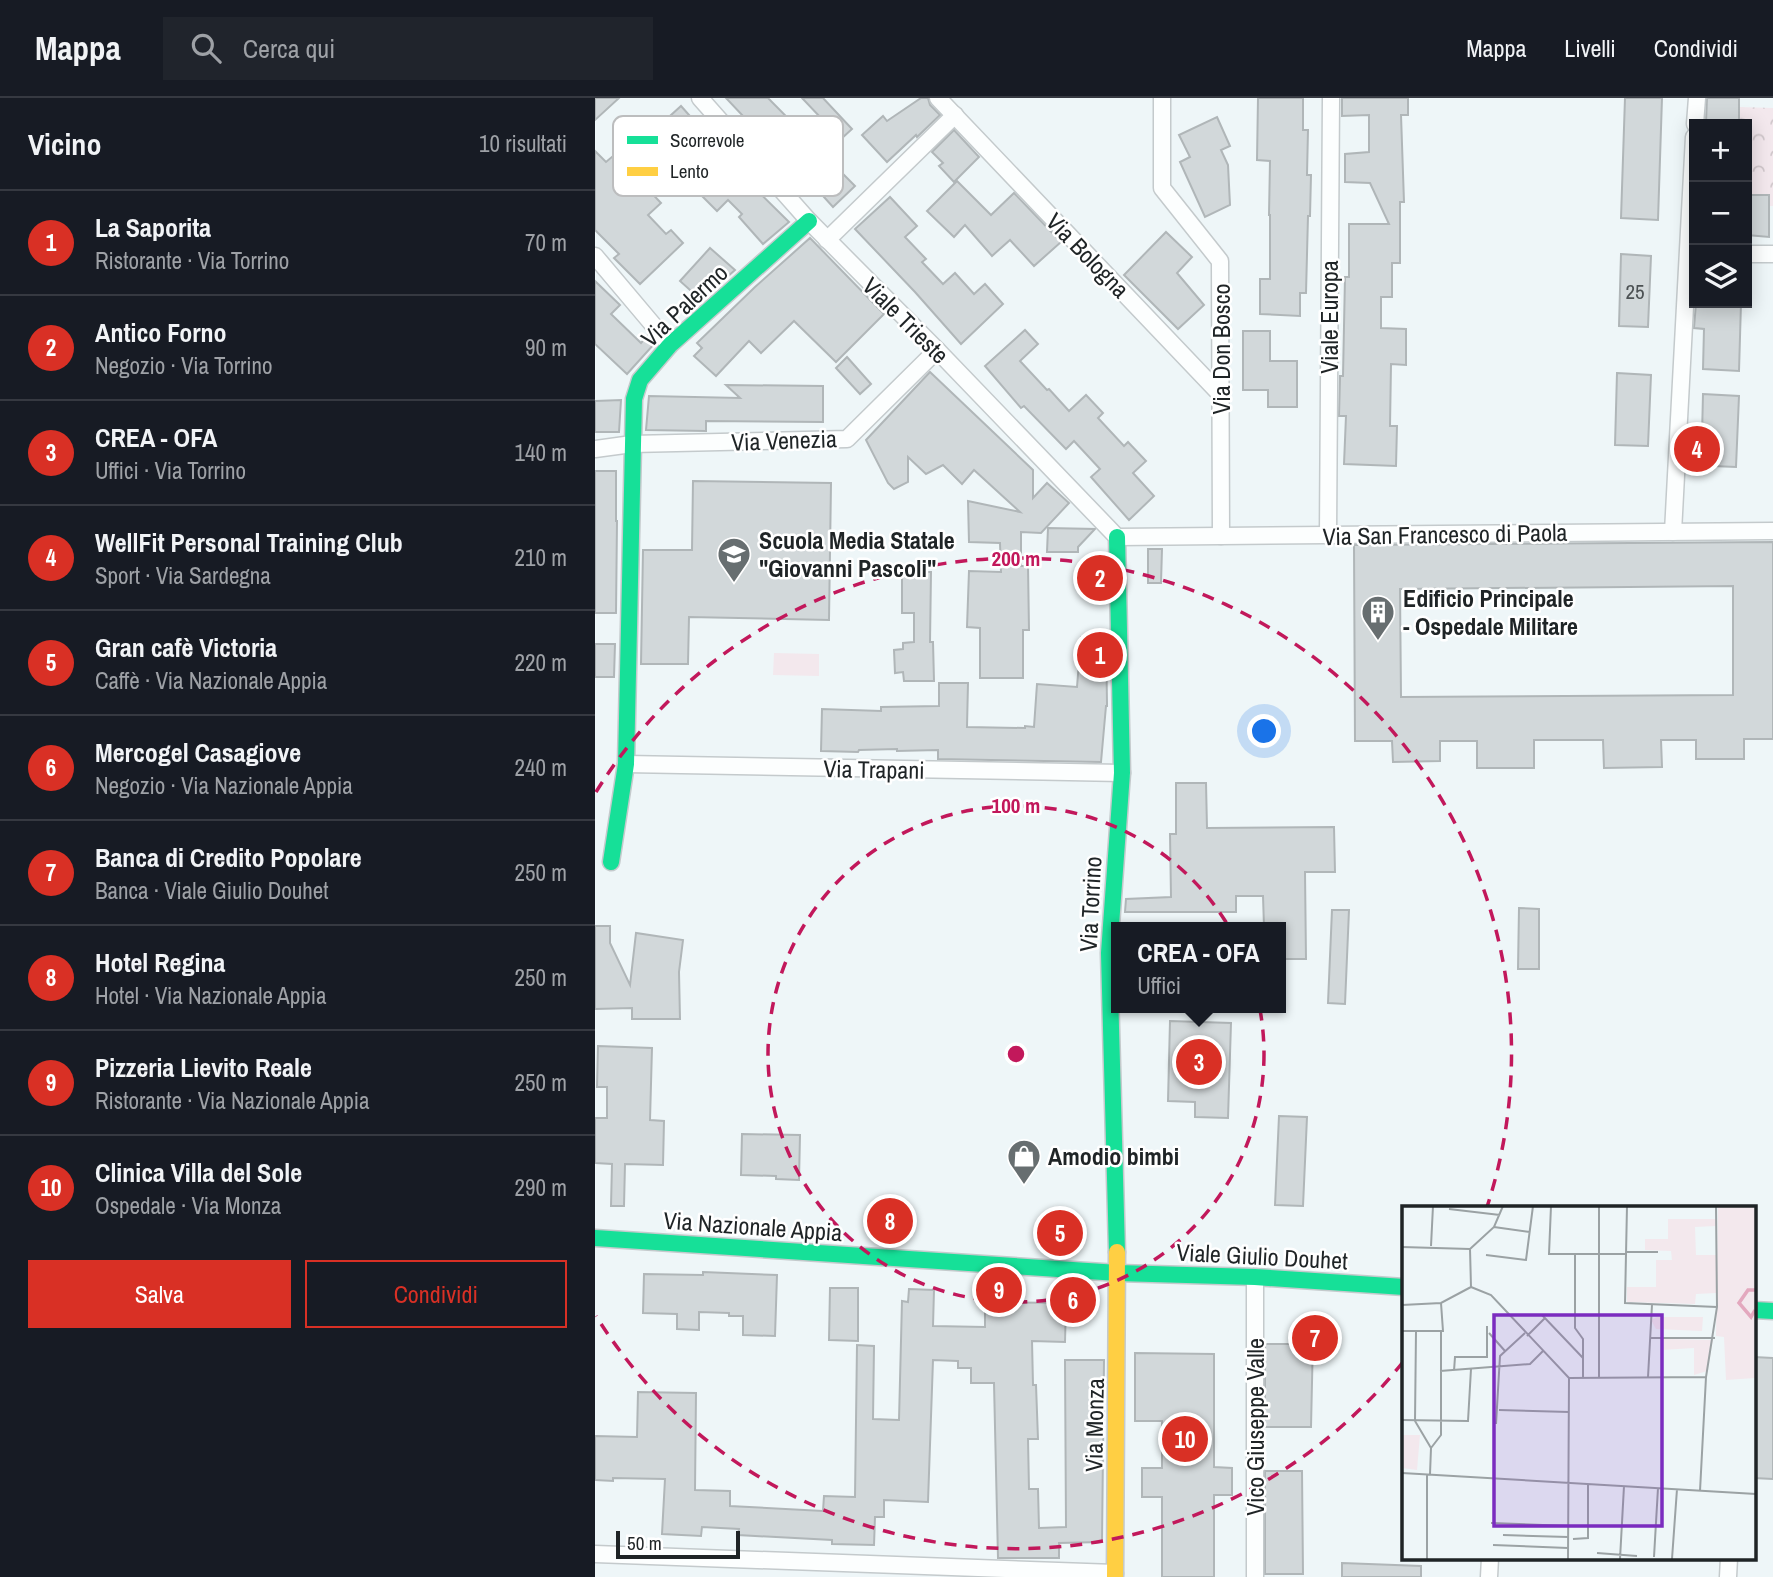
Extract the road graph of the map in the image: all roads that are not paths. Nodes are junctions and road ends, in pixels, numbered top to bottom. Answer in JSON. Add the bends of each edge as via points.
{"nodes":[{"id":1,"x":700,"y":98,"type":"edge"},
{"id":2,"x":939,"y":98,"type":"edge"},
{"id":3,"x":1162,"y":98,"type":"edge"},
{"id":4,"x":1331,"y":98,"type":"edge"},
{"id":5,"x":1697,"y":98,"type":"edge"},
{"id":6,"x":955,"y":115,"type":"junction"},
{"id":7,"x":716,"y":116,"type":"edge"},
{"id":8,"x":1695,"y":119,"type":"edge"},
{"id":9,"x":1693,"y":182,"type":"edge"},
{"id":10,"x":787,"y":196,"type":"edge"},
{"id":11,"x":809,"y":221,"type":"junction"},
{"id":12,"x":827,"y":240,"type":"junction"},
{"id":13,"x":1691,"y":245,"type":"edge"},
{"id":14,"x":1752,"y":254,"type":"edge"},
{"id":15,"x":1773,"y":254,"type":"edge"},
{"id":16,"x":595,"y":256,"type":"edge"},
{"id":17,"x":1689,"y":287,"type":"edge"},
{"id":18,"x":670,"y":345,"type":"junction"},
{"id":19,"x":937,"y":350,"type":"junction"},
{"id":20,"x":1221,"y":395,"type":"junction"},
{"id":21,"x":632,"y":444,"type":"junction"},
{"id":22,"x":595,"y":449,"type":"edge"},
{"id":23,"x":1773,"y":531,"type":"edge"},
{"id":24,"x":1674,"y":532,"type":"junction"},
{"id":25,"x":1328,"y":535,"type":"junction"},
{"id":26,"x":1221,"y":536,"type":"junction"},
{"id":27,"x":1117,"y":537,"type":"junction"},
{"id":28,"x":626,"y":764,"type":"junction"},
{"id":29,"x":1122,"y":773,"type":"junction"},
{"id":30,"x":611,"y":862,"type":"dead end"},
{"id":31,"x":1111,"y":922,"type":"edge"},
{"id":32,"x":1111,"y":925,"type":"edge"},
{"id":33,"x":595,"y":1238,"type":"edge"},
{"id":34,"x":1118,"y":1273,"type":"junction"},
{"id":35,"x":1255,"y":1277,"type":"junction"},
{"id":36,"x":1402,"y":1287,"type":"edge"},
{"id":37,"x":1755,"y":1310,"type":"edge"},
{"id":38,"x":1773,"y":1311,"type":"edge"},
{"id":39,"x":595,"y":1554,"type":"edge"},
{"id":40,"x":1115,"y":1575,"type":"edge"},
{"id":41,"x":1255,"y":1577,"type":"edge"}],
"edges":[{"from":1,"to":7,"type":"street","name":"Viale Trieste"},
{"from":2,"to":6,"type":"street","name":"Via Bologna"},
{"from":3,"to":20,"type":"street","name":"Via Don Bosco","via":[[1162,188],[1220,261]]},
{"from":4,"to":25,"type":"street","name":"Viale Europa"},
{"from":5,"to":8,"type":"street"},
{"from":6,"to":12,"type":"street"},
{"from":6,"to":20,"type":"street","name":"Via Bologna"},
{"from":9,"to":13,"type":"street"},
{"from":10,"to":11,"type":"street","name":"Viale Trieste"},
{"from":11,"to":12,"type":"street","name":"Viale Trieste"},
{"from":11,"to":18,"type":"street","name":"Via Palermo"},
{"from":12,"to":19,"type":"street","name":"Viale Trieste"},
{"from":14,"to":15,"type":"street"},
{"from":16,"to":18,"type":"street"},
{"from":17,"to":24,"type":"street"},
{"from":18,"to":21,"type":"street","name":"Via Palermo","via":[[639,380]]},
{"from":19,"to":21,"type":"street","name":"Via Venezia","via":[[847,439]]},
{"from":19,"to":27,"type":"street","name":"Viale Trieste"},
{"from":20,"to":26,"type":"street","name":"Via Don Bosco"},
{"from":21,"to":22,"type":"street","name":"Via Venezia"},
{"from":21,"to":28,"type":"street","name":"Via Palermo"},
{"from":23,"to":24,"type":"street","name":"Via San Francesco di Paola"},
{"from":24,"to":25,"type":"street","name":"Via San Francesco di Paola"},
{"from":25,"to":26,"type":"street","name":"Via San Francesco di Paola"},
{"from":26,"to":27,"type":"street","name":"Via San Francesco di Paola"},
{"from":27,"to":29,"type":"street","name":"Via Torrino"},
{"from":28,"to":29,"type":"street","name":"Via Trapani"},
{"from":28,"to":30,"type":"street","name":"Via Palermo"},
{"from":29,"to":31,"type":"street","name":"Via Torrino"},
{"from":32,"to":34,"type":"street","name":"Via Torrino"},
{"from":33,"to":34,"type":"street","name":"Via Nazionale Appia"},
{"from":34,"to":35,"type":"street","name":"Viale Giulio Douhet"},
{"from":34,"to":40,"type":"street","name":"Via Monza"},
{"from":35,"to":36,"type":"street","name":"Viale Giulio Douhet"},
{"from":35,"to":41,"type":"street","name":"Vico Giuseppe Valle"},
{"from":37,"to":38,"type":"street"},
{"from":39,"to":40,"type":"street"}]}
